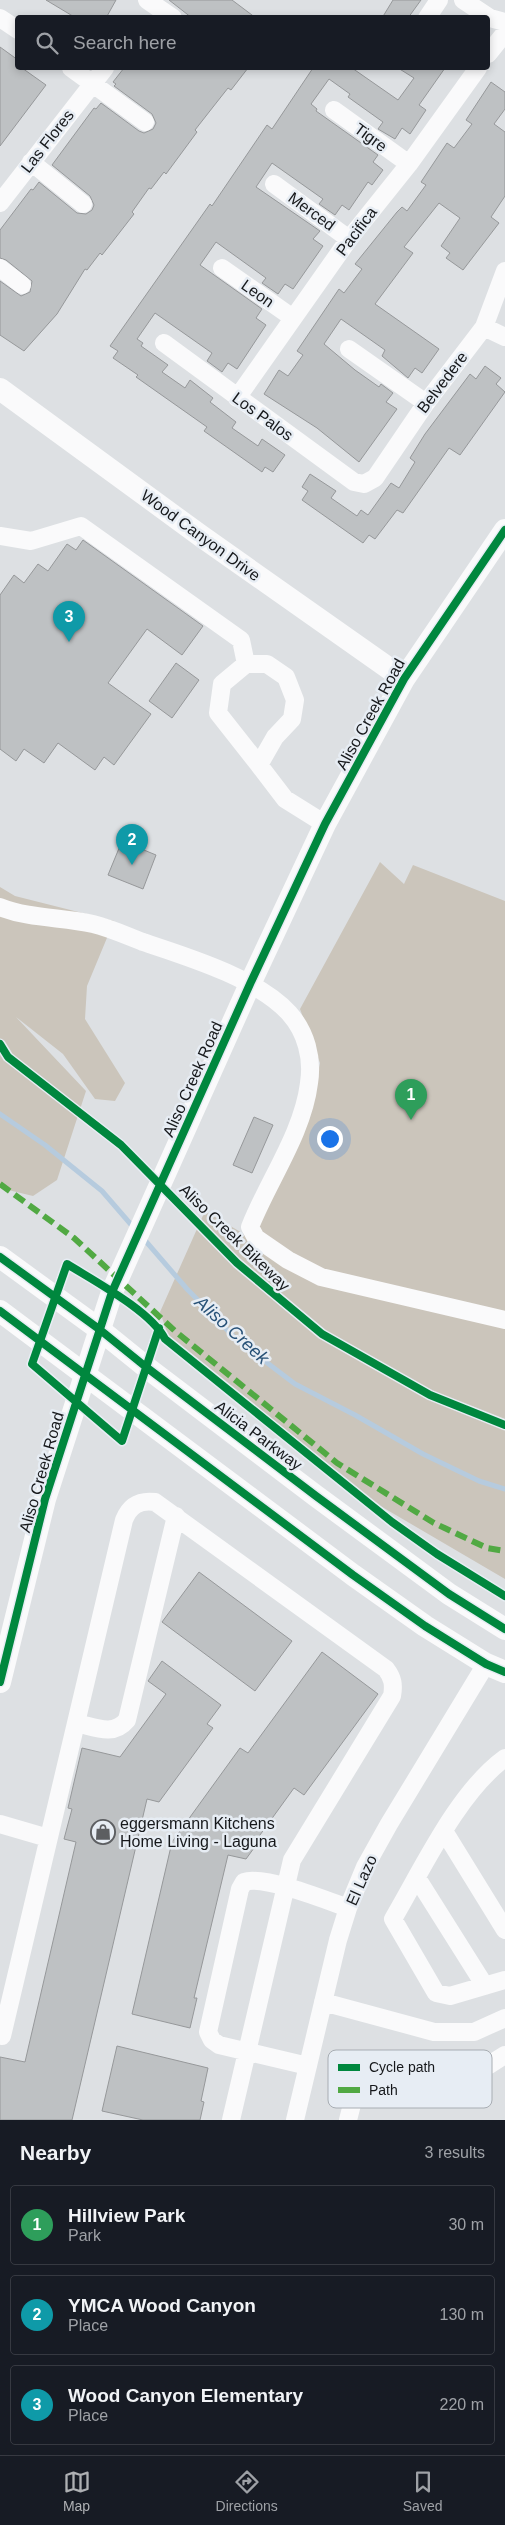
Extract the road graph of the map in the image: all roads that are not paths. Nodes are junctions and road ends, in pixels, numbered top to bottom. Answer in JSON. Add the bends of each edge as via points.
{"nodes":[{"id":1,"x":439,"y":0,"type":"edge"},
{"id":2,"x":464,"y":0,"type":"edge"},
{"id":3,"x":149,"y":7,"type":"edge"},
{"id":4,"x":166,"y":15,"type":"edge"},
{"id":5,"x":429,"y":15,"type":"edge"},
{"id":6,"x":486,"y":15,"type":"edge"},
{"id":7,"x":0,"y":18,"type":"edge"},
{"id":8,"x":490,"y":18,"type":"edge"},
{"id":9,"x":505,"y":22,"type":"edge"},
{"id":10,"x":15,"y":28,"type":"edge"},
{"id":11,"x":505,"y":33,"type":"edge"},
{"id":12,"x":490,"y":52,"type":"edge"},
{"id":13,"x":74,"y":70,"type":"edge"},
{"id":14,"x":103,"y":70,"type":"edge"},
{"id":15,"x":477,"y":70,"type":"edge"},
{"id":16,"x":93,"y":83,"type":"junction"},
{"id":17,"x":334,"y":110,"type":"dead end"},
{"id":18,"x":145,"y":122,"type":"dead end"},
{"id":19,"x":31,"y":162,"type":"junction"},
{"id":20,"x":409,"y":164,"type":"junction"},
{"id":21,"x":274,"y":184,"type":"dead end"},
{"id":22,"x":2,"y":195,"type":"edge"},
{"id":23,"x":83,"y":204,"type":"dead end"},
{"id":24,"x":350,"y":239,"type":"junction"},
{"id":25,"x":0,"y":268,"type":"edge"},
{"id":26,"x":222,"y":268,"type":"dead end"},
{"id":27,"x":505,"y":271,"type":"edge"},
{"id":28,"x":22,"y":285,"type":"dead end"},
{"id":29,"x":293,"y":318,"type":"junction"},
{"id":30,"x":484,"y":327,"type":"junction"},
{"id":31,"x":505,"y":337,"type":"edge"},
{"id":32,"x":164,"y":343,"type":"dead end"},
{"id":33,"x":349,"y":349,"type":"dead end"},
{"id":34,"x":0,"y":389,"type":"edge"},
{"id":35,"x":237,"y":398,"type":"junction"},
{"id":36,"x":426,"y":403,"type":"junction"},
{"id":37,"x":364,"y":484,"type":"joint"},
{"id":38,"x":505,"y":530,"type":"edge"},
{"id":39,"x":0,"y":536,"type":"edge"},
{"id":40,"x":246,"y":664,"type":"junction"},
{"id":41,"x":404,"y":679,"type":"junction"},
{"id":42,"x":260,"y":764,"type":"junction"},
{"id":43,"x":325,"y":824,"type":"junction"},
{"id":44,"x":0,"y":907,"type":"edge"},
{"id":45,"x":250,"y":984,"type":"junction"},
{"id":46,"x":0,"y":1258,"type":"edge"},
{"id":47,"x":0,"y":1311,"type":"edge"},
{"id":48,"x":505,"y":1320,"type":"edge"},
{"id":49,"x":99,"y":1329,"type":"junction"},
{"id":50,"x":85,"y":1373,"type":"junction"},
{"id":51,"x":176,"y":1516,"type":"junction"},
{"id":52,"x":505,"y":1628,"type":"edge"},
{"id":53,"x":496,"y":1668,"type":"edge"},
{"id":54,"x":0,"y":1682,"type":"edge"},
{"id":55,"x":76,"y":1723,"type":"junction"},
{"id":56,"x":505,"y":1758,"type":"edge"},
{"id":57,"x":0,"y":1824,"type":"edge"},
{"id":58,"x":444,"y":1831,"type":"junction"},
{"id":59,"x":48,"y":1838,"type":"junction"},
{"id":60,"x":417,"y":1878,"type":"junction"},
{"id":61,"x":286,"y":1887,"type":"junction"},
{"id":62,"x":348,"y":1908,"type":"junction"},
{"id":63,"x":505,"y":1930,"type":"edge"},
{"id":64,"x":505,"y":1980,"type":"edge"},
{"id":65,"x":485,"y":1986,"type":"junction"},
{"id":66,"x":323,"y":2002,"type":"junction"},
{"id":67,"x":505,"y":2018,"type":"edge"},
{"id":68,"x":2,"y":2036,"type":"dead end"},
{"id":69,"x":247,"y":2052,"type":"junction"},
{"id":70,"x":505,"y":2055,"type":"edge"},
{"id":71,"x":492,"y":2063,"type":"edge"},
{"id":72,"x":308,"y":2066,"type":"junction"},
{"id":73,"x":231,"y":2120,"type":"edge"},
{"id":74,"x":295,"y":2120,"type":"edge"}],
"edges":[{"from":1,"to":5,"type":"street"},
{"from":2,"to":6,"type":"street"},
{"from":3,"to":4,"type":"street"},
{"from":7,"to":10,"type":"street"},
{"from":8,"to":9,"type":"street"},
{"from":11,"to":12,"type":"street"},
{"from":13,"to":16,"type":"street"},
{"from":14,"to":16,"type":"street","name":"Las Flores"},
{"from":15,"to":20,"type":"street","name":"Pacifica"},
{"from":16,"to":18,"type":"street"},
{"from":16,"to":19,"type":"street","name":"Las Flores"},
{"from":17,"to":20,"type":"street","name":"Tigre"},
{"from":19,"to":22,"type":"street","name":"Las Flores"},
{"from":19,"to":23,"type":"street"},
{"from":20,"to":24,"type":"street","name":"Pacifica"},
{"from":21,"to":24,"type":"street","name":"Merced"},
{"from":24,"to":29,"type":"street","name":"Pacifica"},
{"from":25,"to":28,"type":"street"},
{"from":26,"to":29,"type":"street","name":"Leon"},
{"from":27,"to":30,"type":"street","name":"Belvedere"},
{"from":29,"to":35,"type":"street","name":"Pacifica"},
{"from":30,"to":31,"type":"street"},
{"from":30,"to":36,"type":"street","name":"Belvedere"},
{"from":32,"to":35,"type":"street","name":"Los Palos"},
{"from":33,"to":36,"type":"street"},
{"from":34,"to":41,"type":"main road","name":"Wood Canyon Drive"},
{"from":35,"to":37,"type":"street","name":"Los Palos","via":[[354,482]]},
{"from":36,"to":37,"type":"street","name":"Belvedere","via":[[374,478]]},
{"from":38,"to":41,"type":"main road","name":"Aliso Creek Road"},
{"from":39,"to":40,"type":"street","via":[[31,541],[82,526],[241,640]]},
{"from":40,"to":42,"type":"street","via":[[222,684],[218,713]]},
{"from":40,"to":42,"type":"street","via":[[267,664],[286,677],[295,700],[292,719],[275,738]]},
{"from":41,"to":43,"type":"main road","name":"Aliso Creek Road"},
{"from":42,"to":43,"type":"street","via":[[285,799]]},
{"from":43,"to":45,"type":"main road","name":"Aliso Creek Road"},
{"from":44,"to":45,"type":"street","via":[[50,919],[93,924],[187,957]]},
{"from":45,"to":48,"type":"street","via":[[289,1013],[300,1027],[310,1055],[305,1102],[250,1227],[256,1238],[321,1277]]},
{"from":45,"to":49,"type":"main road","name":"Aliso Creek Road"},
{"from":46,"to":49,"type":"main road","name":"Alicia Parkway"},
{"from":47,"to":50,"type":"main road"},
{"from":49,"to":50,"type":"main road","name":"Aliso Creek Road"},
{"from":49,"to":52,"type":"main road","name":"Alicia Parkway","via":[[449,1594]]},
{"from":50,"to":53,"type":"main road","via":[[353,1575],[425,1626]]},
{"from":50,"to":54,"type":"main road","name":"Aliso Creek Road","via":[[45,1499]]},
{"from":51,"to":55,"type":"street","via":[[127,1720],[113,1731]]},
{"from":51,"to":55,"type":"street","via":[[155,1502],[135,1503],[128,1510]]},
{"from":51,"to":61,"type":"street","via":[[386,1669],[392,1677],[392,1696],[292,1860]]},
{"from":53,"to":62,"type":"street","name":"El Lazo","via":[[389,1824],[365,1867]]},
{"from":55,"to":59,"type":"street"},
{"from":56,"to":58,"type":"street","via":[[474,1788]]},
{"from":57,"to":59,"type":"street"},
{"from":58,"to":60,"type":"street"},
{"from":58,"to":63,"type":"street"},
{"from":59,"to":68,"type":"street"},
{"from":60,"to":65,"type":"street"},
{"from":60,"to":65,"type":"street","via":[[393,1918],[436,1993],[450,1996]]},
{"from":61,"to":62,"type":"street"},
{"from":61,"to":69,"type":"street"},
{"from":61,"to":69,"type":"street","via":[[252,1879],[244,1882],[238,1899],[208,2032],[219,2045]]},
{"from":62,"to":66,"type":"street","name":"El Lazo"},
{"from":64,"to":65,"type":"street"},
{"from":66,"to":67,"type":"street","via":[[434,2032],[474,2032]]},
{"from":66,"to":72,"type":"street","name":"El Lazo"},
{"from":69,"to":72,"type":"street"},
{"from":69,"to":73,"type":"street"},
{"from":70,"to":71,"type":"street"},
{"from":72,"to":74,"type":"street","name":"El Lazo"}]}
